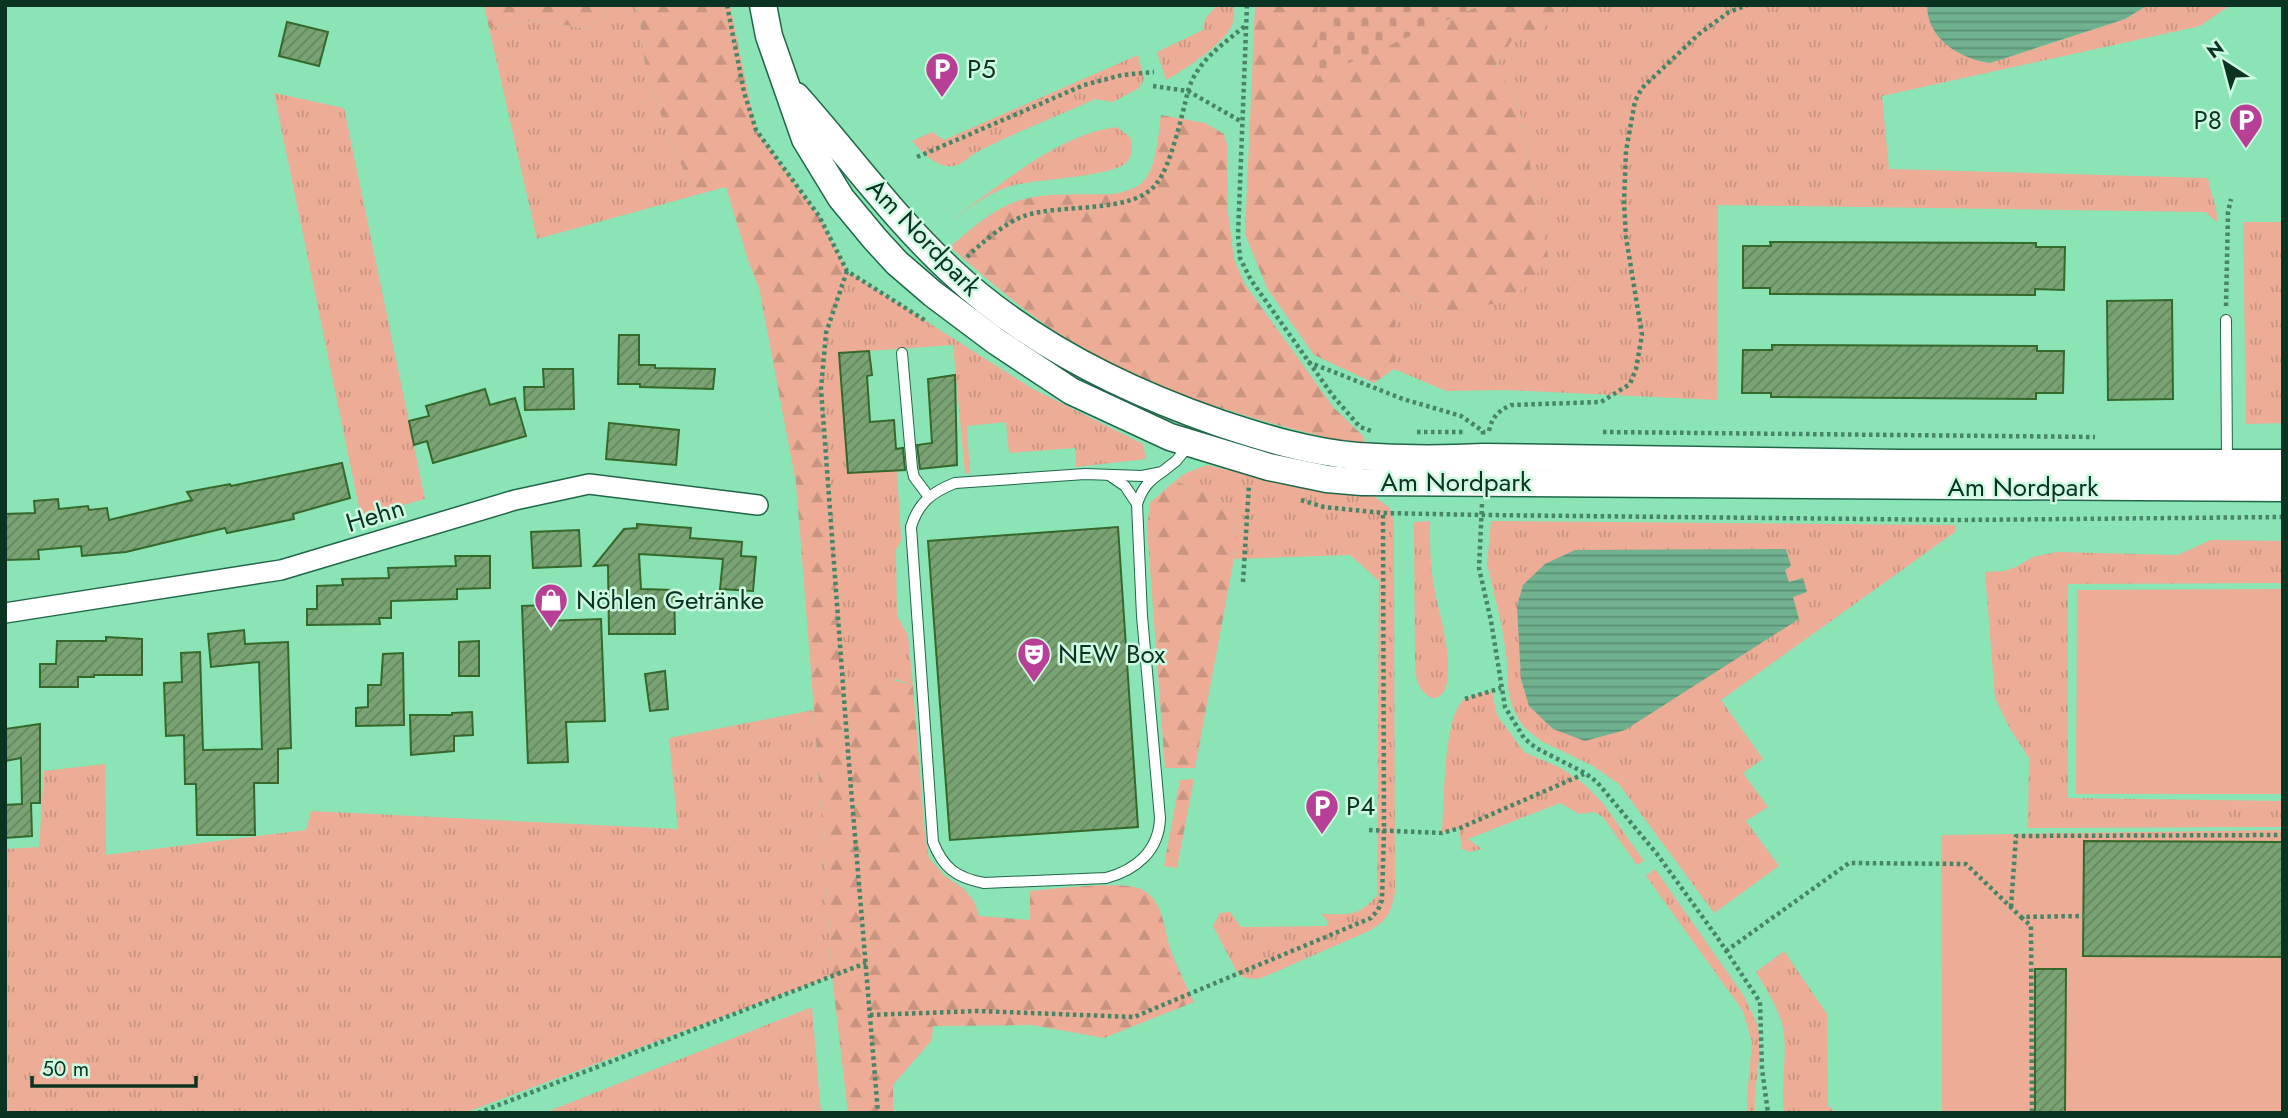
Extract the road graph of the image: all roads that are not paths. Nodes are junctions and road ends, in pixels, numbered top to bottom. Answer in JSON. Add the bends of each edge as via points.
{"nodes":[{"id":1,"x":763,"y":5,"type":"edge"},
{"id":2,"x":788,"y":87,"type":"junction"},
{"id":3,"x":2226,"y":320,"type":"road end"},
{"id":4,"x":902,"y":354,"type":"dead end"},
{"id":5,"x":1191,"y":443,"type":"junction"},
{"id":6,"x":2283,"y":463,"type":"edge"},
{"id":7,"x":1161,"y":472,"type":"junction"},
{"id":8,"x":1108,"y":475,"type":"junction"},
{"id":9,"x":2227,"y":475,"type":"junction"},
{"id":10,"x":2283,"y":488,"type":"edge"},
{"id":11,"x":929,"y":497,"type":"junction"},
{"id":12,"x":1137,"y":504,"type":"junction"},
{"id":13,"x":758,"y":505,"type":"dead end"},
{"id":14,"x":5,"y":613,"type":"edge"}],
"edges":[{"from":1,"to":2,"type":"street","name":"Am Nordpark"},
{"from":2,"to":5,"type":"street","name":"Am Nordpark","via":[[806,139],[841,198],[897,263],[997,342],[1071,391],[1170,438]]},
{"from":2,"to":9,"type":"street","name":"Am Nordpark","via":[[913,232],[1010,321],[1082,366],[1184,411],[1270,440],[1355,456],[1432,459],[1899,463]]},
{"from":3,"to":9,"type":"lane"},
{"from":4,"to":11,"type":"lane","via":[[912,468]]},
{"from":5,"to":7,"type":"lane"},
{"from":5,"to":9,"type":"street","name":"Am Nordpark","via":[[1269,467],[1362,482]]},
{"from":6,"to":9,"type":"street","name":"Am Nordpark"},
{"from":7,"to":8,"type":"lane"},
{"from":7,"to":12,"type":"lane","via":[[1142,489]]},
{"from":8,"to":11,"type":"lane","via":[[955,483]]},
{"from":8,"to":12,"type":"lane","via":[[1125,486]]},
{"from":9,"to":10,"type":"street","name":"Am Nordpark"},
{"from":11,"to":12,"type":"lane","via":[[911,527],[933,842],[946,866],[984,883],[1106,878],[1123,873],[1148,854],[1160,830]]},
{"from":13,"to":14,"type":"street","name":"Hehn","via":[[589,484],[515,499],[281,570]]}]}
